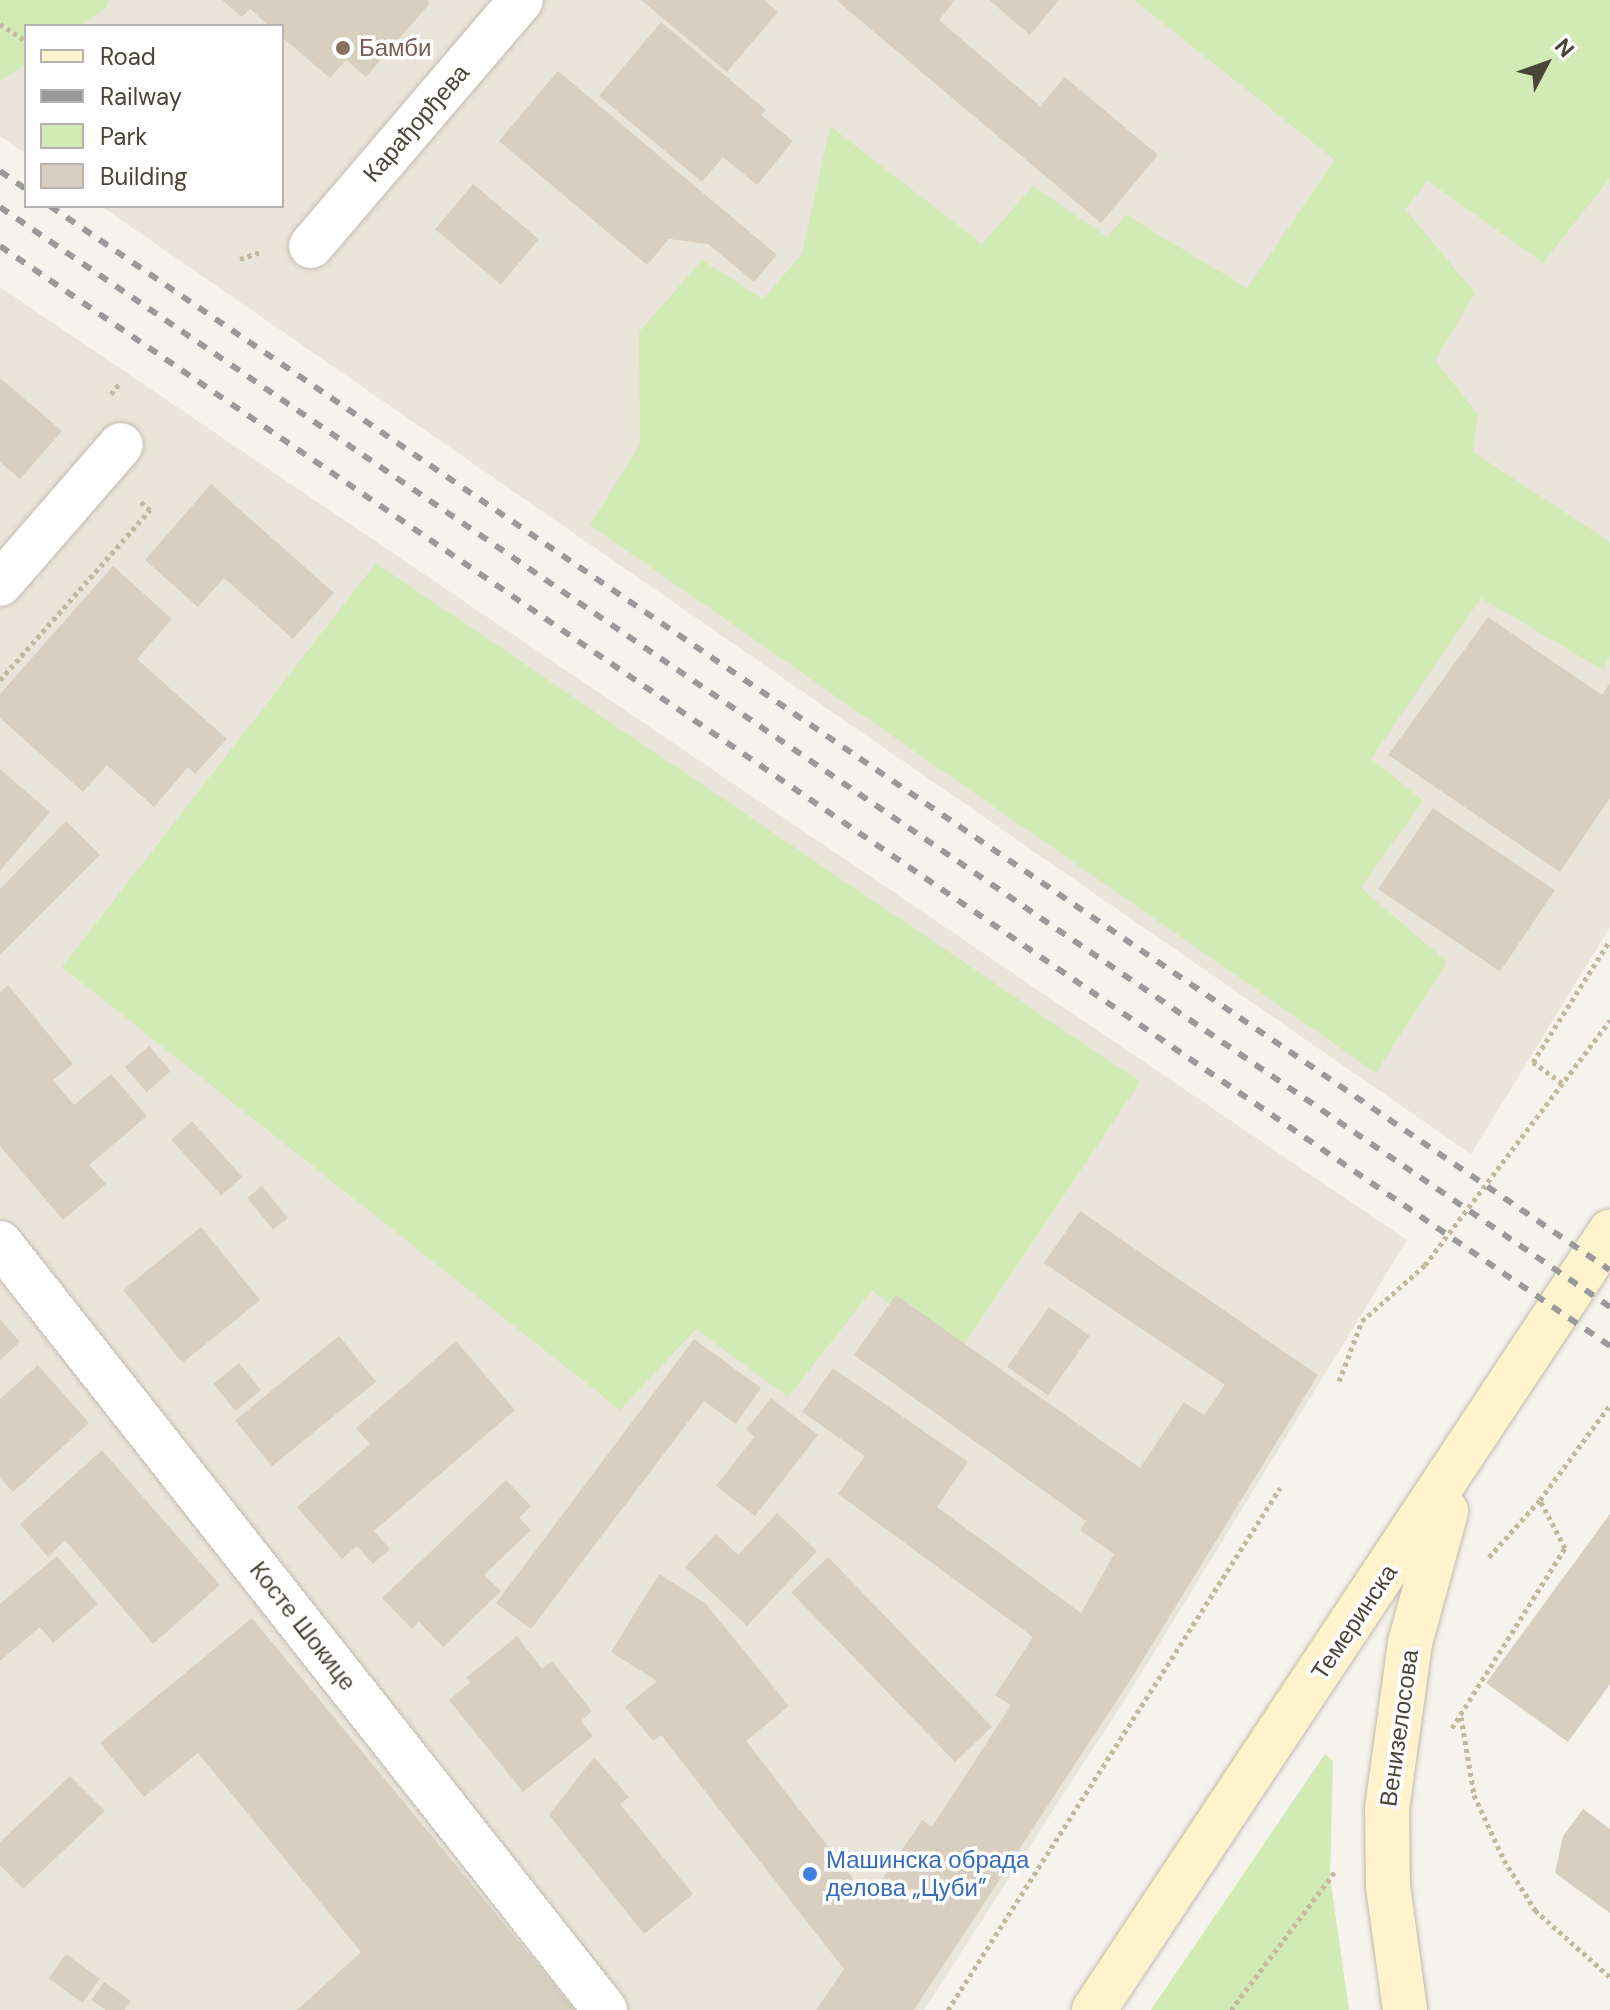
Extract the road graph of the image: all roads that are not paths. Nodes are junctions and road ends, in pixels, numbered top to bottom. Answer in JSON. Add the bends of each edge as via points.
{"nodes":[{"id":1,"x":521,"y":0,"type":"edge"},
{"id":2,"x":311,"y":246,"type":"dead end"},
{"id":3,"x":112,"y":457,"type":"road end"},
{"id":4,"x":0,"y":584,"type":"edge"},
{"id":5,"x":1610,"y":1232,"type":"edge"},
{"id":6,"x":0,"y":1243,"type":"edge"},
{"id":7,"x":1468,"y":1452,"type":"junction"},
{"id":8,"x":605,"y":2010,"type":"edge"},
{"id":9,"x":1094,"y":2010,"type":"edge"},
{"id":10,"x":1405,"y":2010,"type":"edge"}],
"edges":[{"from":1,"to":2,"type":"street","name":"Карађорђева"},
{"from":3,"to":4,"type":"street"},
{"from":5,"to":7,"type":"main road","name":"Темеринска","via":[[1500,1393]]},
{"from":6,"to":8,"type":"street","name":"Косте Шокице"},
{"from":7,"to":9,"type":"main road","name":"Темеринска"},
{"from":7,"to":10,"type":"main road","name":"Венизелосова","via":[[1420,1596],[1390,1777],[1388,1886]]}]}
